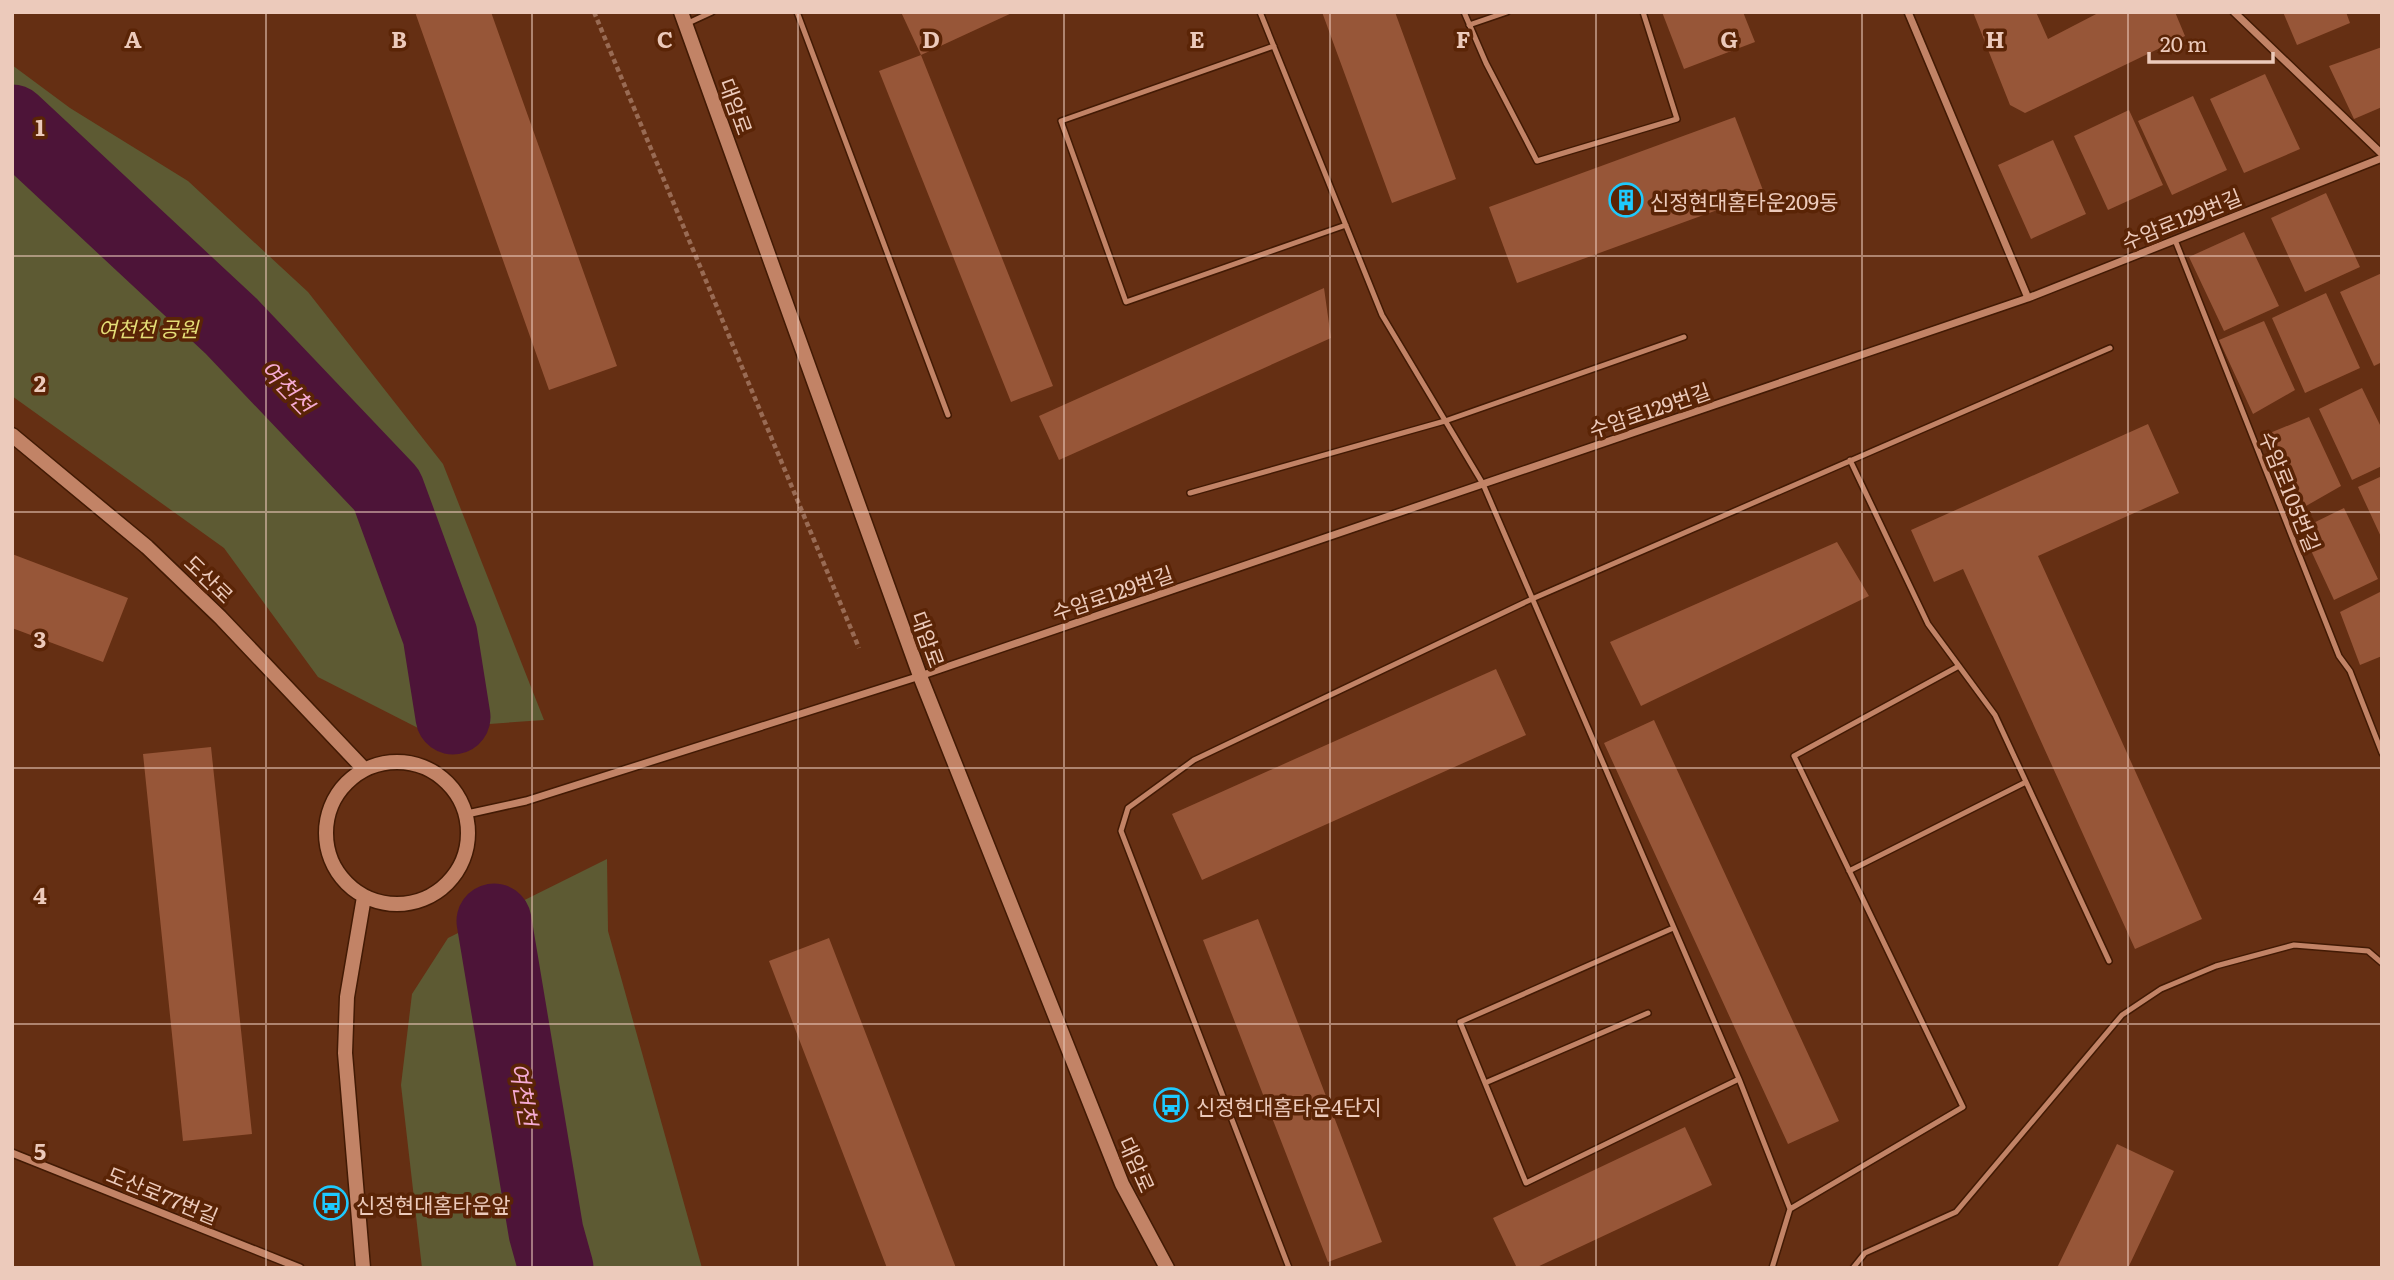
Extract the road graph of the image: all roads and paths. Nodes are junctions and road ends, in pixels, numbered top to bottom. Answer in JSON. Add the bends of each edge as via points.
{"nodes":[{"id":1,"x":594,"y":12,"type":"edge"},
{"id":2,"x":712,"y":12,"type":"edge"},
{"id":3,"x":797,"y":12,"type":"edge"},
{"id":4,"x":1260,"y":12,"type":"edge"},
{"id":5,"x":1464,"y":12,"type":"edge"},
{"id":6,"x":1507,"y":12,"type":"edge"},
{"id":7,"x":1643,"y":12,"type":"edge"},
{"id":8,"x":1908,"y":12,"type":"edge"},
{"id":9,"x":2234,"y":12,"type":"edge"},
{"id":10,"x":683,"y":18,"type":"edge"},
{"id":11,"x":1469,"y":25,"type":"junction"},
{"id":12,"x":1273,"y":46,"type":"junction"},
{"id":13,"x":2382,"y":156,"type":"edge"},
{"id":14,"x":1346,"y":225,"type":"junction"},
{"id":15,"x":2175,"y":240,"type":"junction"},
{"id":16,"x":2028,"y":298,"type":"junction"},
{"id":17,"x":1684,"y":337,"type":"dead end"},
{"id":18,"x":2110,"y":348,"type":"dead end"},
{"id":19,"x":948,"y":415,"type":"dead end"},
{"id":20,"x":1446,"y":421,"type":"junction"},
{"id":21,"x":12,"y":435,"type":"edge"},
{"id":22,"x":1850,"y":460,"type":"junction"},
{"id":23,"x":1483,"y":484,"type":"junction"},
{"id":24,"x":1190,"y":493,"type":"dead end"},
{"id":25,"x":1532,"y":598,"type":"junction"},
{"id":26,"x":859,"y":648,"type":"dead end"},
{"id":27,"x":1959,"y":666,"type":"junction"},
{"id":28,"x":920,"y":676,"type":"junction"},
{"id":29,"x":2382,"y":753,"type":"edge"},
{"id":30,"x":364,"y":769,"type":"junction"},
{"id":31,"x":2026,"y":782,"type":"junction"},
{"id":32,"x":467,"y":814,"type":"junction"},
{"id":33,"x":1849,"y":871,"type":"junction"},
{"id":34,"x":364,"y":897,"type":"junction"},
{"id":35,"x":1671,"y":929,"type":"junction"},
{"id":36,"x":2109,"y":961,"type":"dead end"},
{"id":37,"x":2382,"y":963,"type":"edge"},
{"id":38,"x":1648,"y":1013,"type":"dead end"},
{"id":39,"x":1739,"y":1079,"type":"junction"},
{"id":40,"x":1485,"y":1083,"type":"junction"},
{"id":41,"x":12,"y":1153,"type":"edge"},
{"id":42,"x":1790,"y":1209,"type":"junction"},
{"id":43,"x":300,"y":1268,"type":"edge"},
{"id":44,"x":363,"y":1268,"type":"edge"},
{"id":45,"x":1167,"y":1268,"type":"edge"},
{"id":46,"x":1289,"y":1268,"type":"edge"},
{"id":47,"x":1772,"y":1268,"type":"edge"},
{"id":48,"x":1853,"y":1268,"type":"edge"}],
"edges":[{"from":1,"to":26,"type":"path"},
{"from":2,"to":10,"type":"lane"},
{"from":3,"to":19,"type":"lane"},
{"from":4,"to":12,"type":"lane"},
{"from":5,"to":11,"type":"lane"},
{"from":6,"to":11,"type":"lane"},
{"from":7,"to":11,"type":"lane","via":[[1677,119],[1537,161]]},
{"from":8,"to":16,"type":"street"},
{"from":9,"to":13,"type":"street"},
{"from":10,"to":28,"type":"street","name":"대암로"},
{"from":12,"to":14,"type":"lane"},
{"from":12,"to":14,"type":"lane","via":[[1061,121],[1126,302]]},
{"from":13,"to":15,"type":"street","name":"수암로129번길"},
{"from":14,"to":20,"type":"lane","via":[[1382,315]]},
{"from":15,"to":16,"type":"street","name":"수암로129번길"},
{"from":15,"to":29,"type":"lane","name":"수암로105번길","via":[[2339,656],[2350,671]]},
{"from":16,"to":23,"type":"street","name":"수암로129번길"},
{"from":17,"to":20,"type":"lane"},
{"from":18,"to":22,"type":"lane"},
{"from":20,"to":23,"type":"lane"},
{"from":20,"to":24,"type":"lane"},
{"from":21,"to":30,"type":"street","name":"도산로","via":[[147,547]]},
{"from":22,"to":25,"type":"lane"},
{"from":22,"to":27,"type":"lane","via":[[1928,624]]},
{"from":23,"to":25,"type":"lane"},
{"from":23,"to":28,"type":"street","name":"수암로129번길"},
{"from":25,"to":35,"type":"lane"},
{"from":25,"to":46,"type":"lane","via":[[1194,760],[1128,808],[1121,831]]},
{"from":27,"to":31,"type":"lane","via":[[1995,715]]},
{"from":27,"to":33,"type":"lane","via":[[1794,756]]},
{"from":28,"to":32,"type":"street","name":"수암로129번길","via":[[526,801]]},
{"from":28,"to":45,"type":"street","name":"대암로","via":[[1122,1184]]},
{"from":30,"to":32,"type":"street","via":[[390,761],[421,765],[456,791]]},
{"from":30,"to":34,"type":"street","via":[[342,786],[326,821],[329,858],[344,882]]},
{"from":31,"to":33,"type":"lane"},
{"from":31,"to":36,"type":"lane"},
{"from":32,"to":34,"type":"street","via":[[469,840],[457,874],[433,895],[408,905],[382,904]]},
{"from":33,"to":42,"type":"lane","via":[[1963,1107]]},
{"from":34,"to":44,"type":"street","via":[[347,998],[345,1053]]},
{"from":35,"to":39,"type":"lane"},
{"from":35,"to":40,"type":"lane","via":[[1460,1022]]},
{"from":37,"to":48,"type":"lane","via":[[2368,951],[2294,945],[2216,966],[2161,989],[2122,1015],[1956,1212],[1865,1253]]},
{"from":38,"to":40,"type":"lane"},
{"from":39,"to":40,"type":"lane","via":[[1525,1183]]},
{"from":39,"to":42,"type":"lane"},
{"from":41,"to":43,"type":"street","name":"도산로77번길"},
{"from":42,"to":47,"type":"lane"}]}
